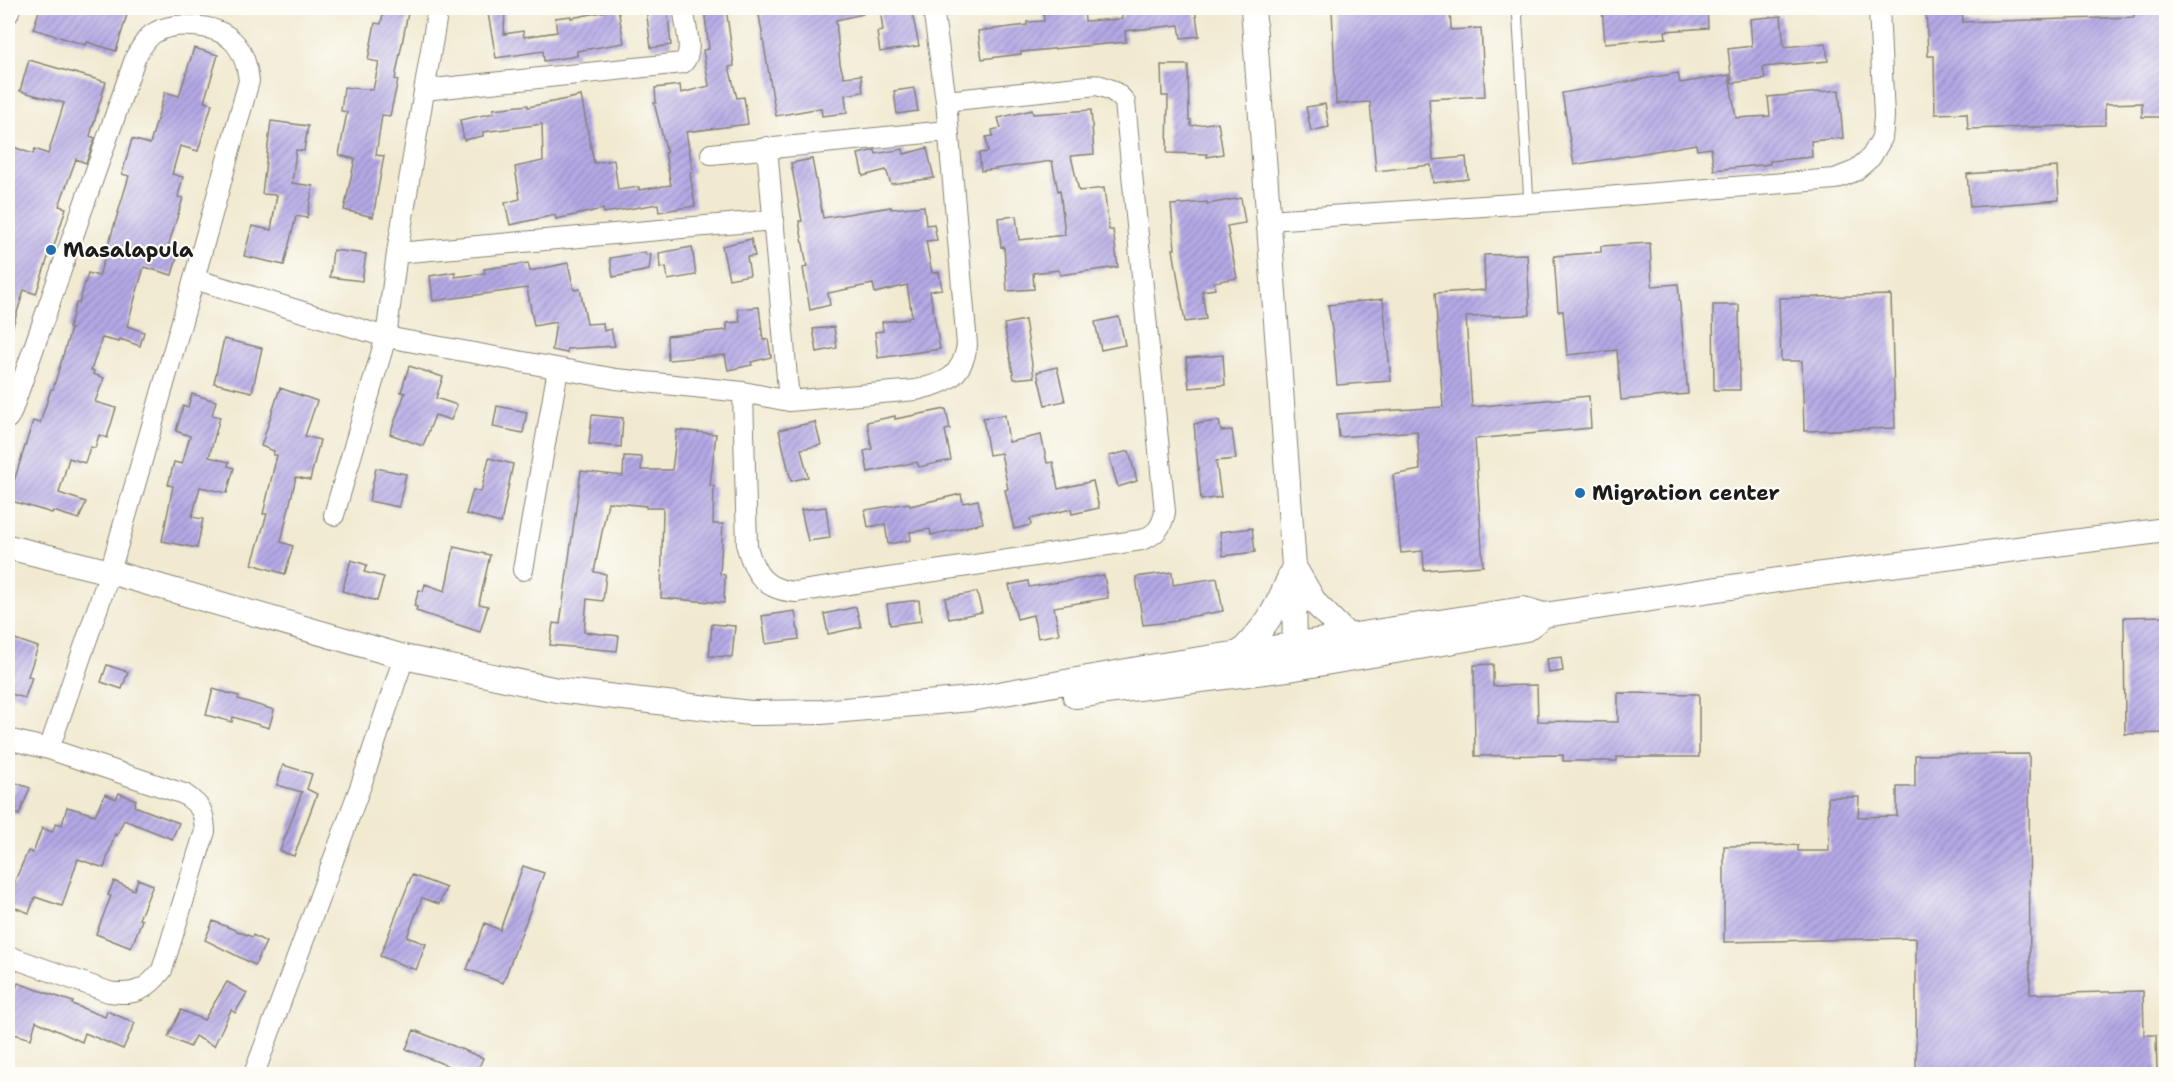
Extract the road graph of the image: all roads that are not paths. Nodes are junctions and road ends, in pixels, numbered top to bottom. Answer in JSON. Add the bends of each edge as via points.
{"nodes":[{"id":1,"x":10,"y":8,"type":"edge"},
{"id":2,"x":438,"y":8,"type":"edge"},
{"id":3,"x":684,"y":8,"type":"edge"},
{"id":4,"x":933,"y":8,"type":"edge"},
{"id":5,"x":1253,"y":8,"type":"edge"},
{"id":6,"x":1516,"y":8,"type":"edge"},
{"id":7,"x":1879,"y":8,"type":"edge"},
{"id":8,"x":8,"y":14,"type":"edge"},
{"id":9,"x":424,"y":90,"type":"junction"},
{"id":10,"x":946,"y":101,"type":"junction"},
{"id":11,"x":948,"y":131,"type":"junction"},
{"id":12,"x":767,"y":147,"type":"junction"},
{"id":13,"x":711,"y":154,"type":"dead end"},
{"id":14,"x":1529,"y":203,"type":"junction"},
{"id":15,"x":774,"y":220,"type":"junction"},
{"id":16,"x":1268,"y":220,"type":"junction"},
{"id":17,"x":397,"y":254,"type":"junction"},
{"id":18,"x":194,"y":279,"type":"junction"},
{"id":19,"x":386,"y":337,"type":"junction"},
{"id":20,"x":558,"y":369,"type":"junction"},
{"id":21,"x":743,"y":392,"type":"junction"},
{"id":22,"x":789,"y":401,"type":"junction"},
{"id":23,"x":8,"y":418,"type":"edge"},
{"id":24,"x":334,"y":514,"type":"dead end"},
{"id":25,"x":2166,"y":530,"type":"edge"},
{"id":26,"x":8,"y":547,"type":"edge"},
{"id":27,"x":1294,"y":566,"type":"junction"},
{"id":28,"x":523,"y":570,"type":"dead end"},
{"id":29,"x":110,"y":572,"type":"junction"},
{"id":30,"x":1544,"y":615,"type":"junction"},
{"id":31,"x":1348,"y":636,"type":"junction"},
{"id":32,"x":1295,"y":644,"type":"junction"},
{"id":33,"x":1239,"y":654,"type":"junction"},
{"id":34,"x":404,"y":657,"type":"junction"},
{"id":35,"x":1295,"y":668,"type":"junction"},
{"id":36,"x":971,"y":699,"type":"junction"},
{"id":37,"x":8,"y":739,"type":"edge"},
{"id":38,"x":49,"y":749,"type":"junction"},
{"id":39,"x":8,"y":956,"type":"edge"},
{"id":40,"x":254,"y":1074,"type":"edge"}],
"edges":[{"from":1,"to":8,"type":"street"},
{"from":2,"to":9,"type":"street"},
{"from":3,"to":9,"type":"street","via":[[689,51],[683,63]]},
{"from":4,"to":10,"type":"street"},
{"from":5,"to":16,"type":"street"},
{"from":6,"to":14,"type":"lane"},
{"from":7,"to":14,"type":"street","via":[[1882,138],[1872,157],[1855,171],[1835,178]]},
{"from":9,"to":17,"type":"street"},
{"from":10,"to":11,"type":"street"},
{"from":10,"to":21,"type":"street","via":[[1097,85],[1118,93],[1125,102],[1165,512],[1157,532],[1141,540],[796,592],[772,587],[760,578],[747,547]]},
{"from":11,"to":12,"type":"street"},
{"from":11,"to":22,"type":"street","via":[[967,345],[958,372],[935,386],[916,390]]},
{"from":12,"to":13,"type":"street"},
{"from":12,"to":15,"type":"street"},
{"from":14,"to":16,"type":"street"},
{"from":15,"to":17,"type":"street"},
{"from":15,"to":22,"type":"street"},
{"from":16,"to":27,"type":"street"},
{"from":17,"to":19,"type":"street"},
{"from":18,"to":19,"type":"street"},
{"from":18,"to":23,"type":"street","via":[[249,81],[247,63],[226,35],[216,29],[168,27],[146,40],[136,56]]},
{"from":18,"to":29,"type":"street"},
{"from":19,"to":20,"type":"street"},
{"from":19,"to":24,"type":"street"},
{"from":20,"to":21,"type":"street"},
{"from":20,"to":28,"type":"street"},
{"from":21,"to":22,"type":"street"},
{"from":25,"to":30,"type":"street"},
{"from":26,"to":29,"type":"street"},
{"from":27,"to":31,"type":"street","via":[[1315,603]]},
{"from":27,"to":32,"type":"street"},
{"from":27,"to":33,"type":"street","via":[[1273,615]]},
{"from":29,"to":34,"type":"street"},
{"from":29,"to":38,"type":"street"},
{"from":30,"to":31,"type":"street","via":[[1523,609]]},
{"from":30,"to":35,"type":"street","via":[[1526,629]]},
{"from":31,"to":32,"type":"street"},
{"from":32,"to":33,"type":"street"},
{"from":32,"to":35,"type":"street"},
{"from":33,"to":36,"type":"street"},
{"from":34,"to":36,"type":"street","via":[[557,690],[750,713],[821,712]]},
{"from":34,"to":40,"type":"street"},
{"from":35,"to":36,"type":"street","via":[[1006,705]]},
{"from":37,"to":38,"type":"street"},
{"from":38,"to":39,"type":"street","via":[[184,794],[197,803],[204,815],[205,831],[162,970],[152,983],[123,995],[110,993]]}]}
